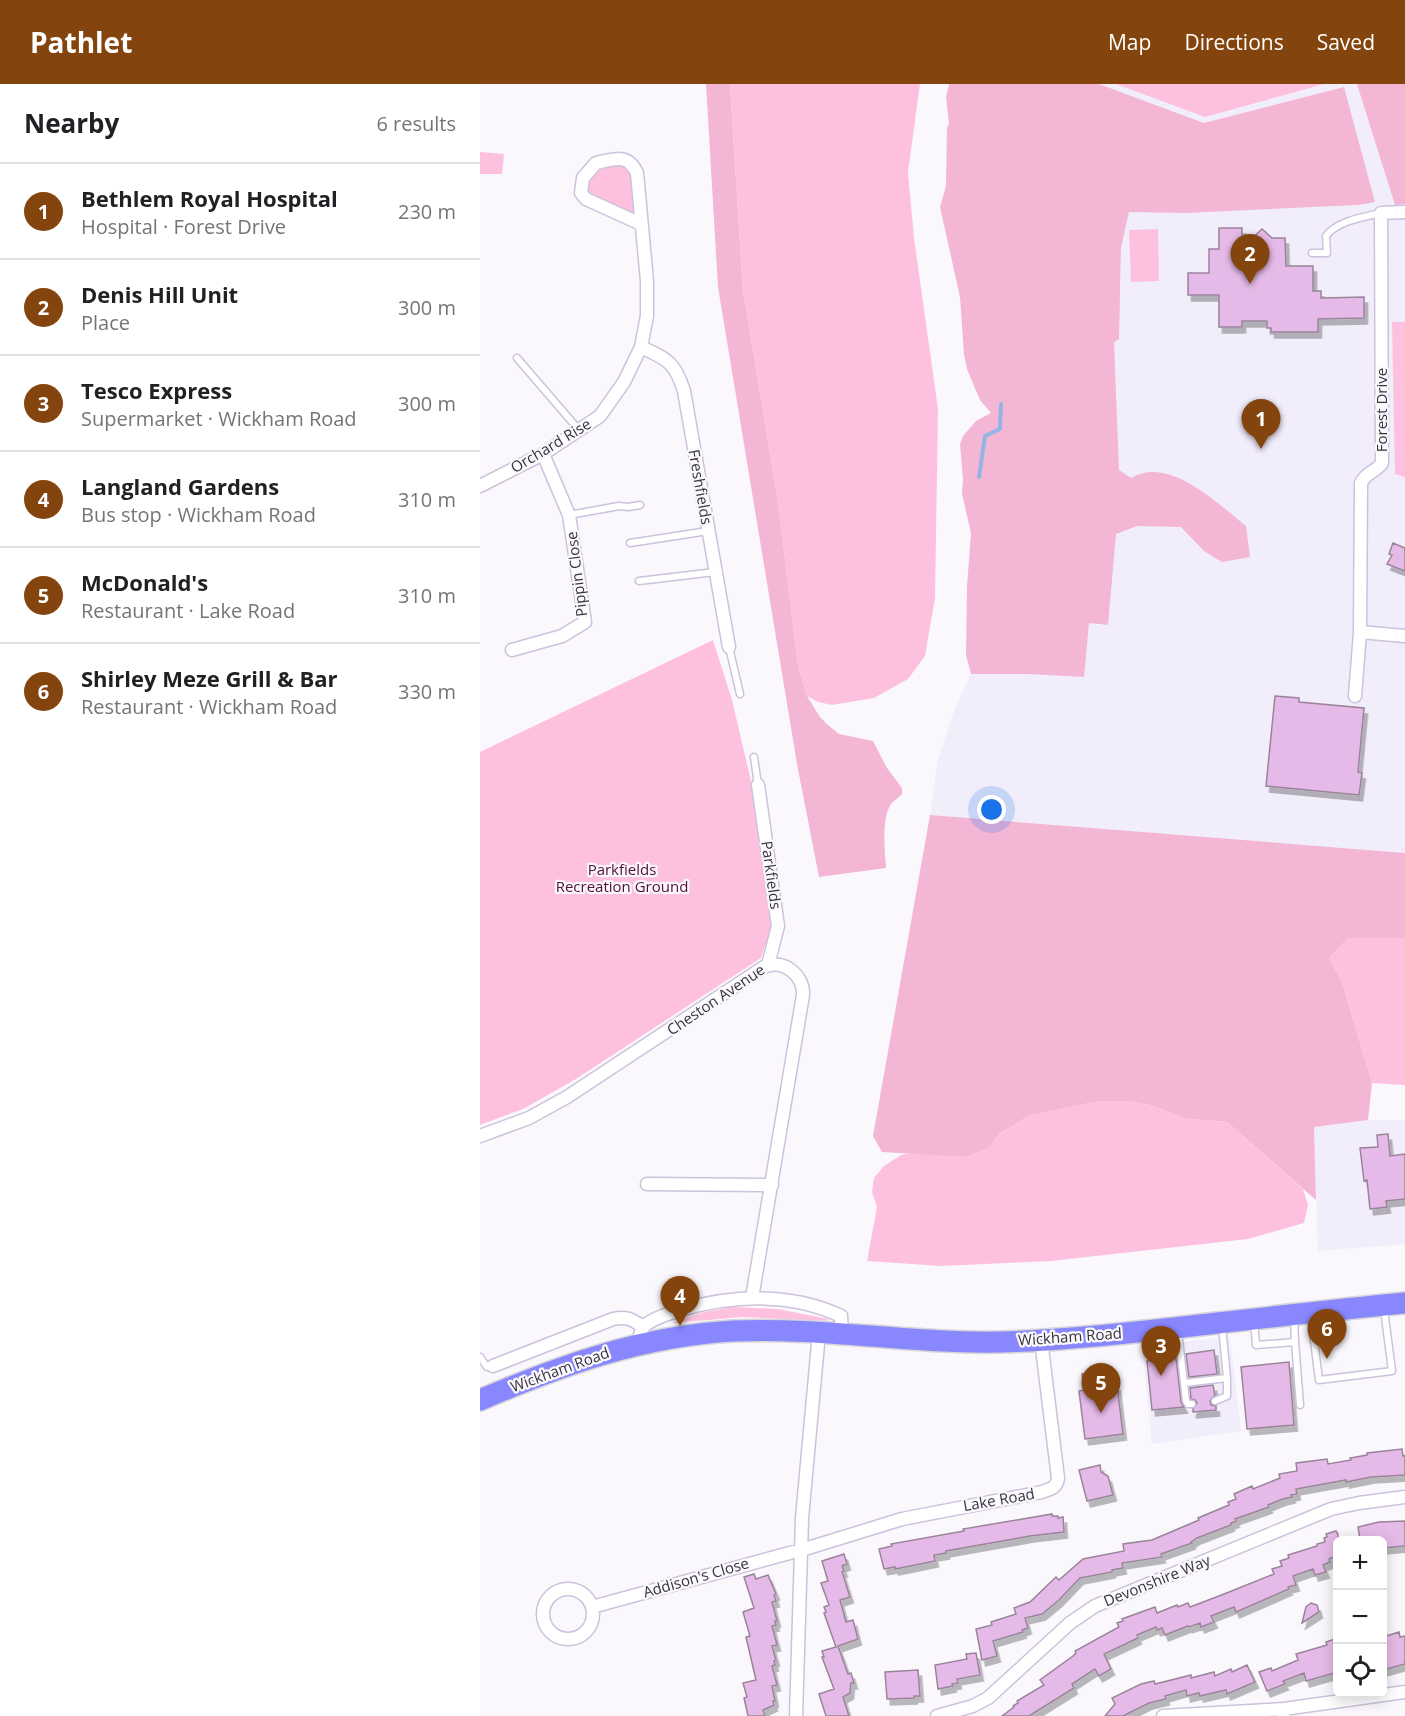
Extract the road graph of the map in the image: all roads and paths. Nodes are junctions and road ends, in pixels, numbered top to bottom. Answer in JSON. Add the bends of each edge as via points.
{"nodes":[{"id":1,"x":1405,"y":212,"type":"edge"},
{"id":2,"x":1381,"y":213,"type":"junction"},
{"id":3,"x":641,"y":224,"type":"junction"},
{"id":4,"x":1312,"y":253,"type":"dead end"},
{"id":5,"x":641,"y":347,"type":"junction"},
{"id":6,"x":517,"y":357,"type":"dead end"},
{"id":7,"x":579,"y":430,"type":"junction"},
{"id":8,"x":543,"y":454,"type":"junction"},
{"id":9,"x":480,"y":486,"type":"edge"},
{"id":10,"x":640,"y":505,"type":"dead end"},
{"id":11,"x":569,"y":515,"type":"junction"},
{"id":12,"x":708,"y":531,"type":"junction"},
{"id":13,"x":630,"y":543,"type":"dead end"},
{"id":14,"x":715,"y":572,"type":"junction"},
{"id":15,"x":639,"y":581,"type":"dead end"},
{"id":16,"x":1360,"y":632,"type":"junction"},
{"id":17,"x":1405,"y":636,"type":"edge"},
{"id":18,"x":729,"y":647,"type":"joint"},
{"id":19,"x":512,"y":650,"type":"dead end"},
{"id":20,"x":740,"y":694,"type":"dead end"},
{"id":21,"x":1355,"y":696,"type":"dead end"},
{"id":22,"x":754,"y":757,"type":"dead end"},
{"id":23,"x":758,"y":784,"type":"joint"},
{"id":24,"x":768,"y":965,"type":"junction"},
{"id":25,"x":480,"y":1136,"type":"edge"},
{"id":26,"x":647,"y":1185,"type":"dead end"},
{"id":27,"x":772,"y":1185,"type":"junction"},
{"id":28,"x":752,"y":1298,"type":"junction"},
{"id":29,"x":1405,"y":1303,"type":"edge"},
{"id":30,"x":1383,"y":1305,"type":"junction"},
{"id":31,"x":1302,"y":1314,"type":"junction"},
{"id":32,"x":1254,"y":1319,"type":"junction"},
{"id":33,"x":1222,"y":1323,"type":"junction"},
{"id":34,"x":1178,"y":1328,"type":"junction"},
{"id":35,"x":819,"y":1333,"type":"junction"},
{"id":36,"x":842,"y":1334,"type":"junction"},
{"id":37,"x":642,"y":1335,"type":"junction"},
{"id":38,"x":1041,"y":1340,"type":"junction"},
{"id":39,"x":1295,"y":1342,"type":"junction"},
{"id":40,"x":480,"y":1357,"type":"edge"},
{"id":41,"x":493,"y":1366,"type":"joint"},
{"id":42,"x":1227,"y":1378,"type":"junction"},
{"id":43,"x":1184,"y":1383,"type":"junction"},
{"id":44,"x":480,"y":1400,"type":"edge"},
{"id":45,"x":1215,"y":1401,"type":"dead end"},
{"id":46,"x":1192,"y":1404,"type":"dead end"},
{"id":47,"x":1300,"y":1405,"type":"dead end"},
{"id":48,"x":1405,"y":1497,"type":"edge"},
{"id":49,"x":800,"y":1550,"type":"junction"},
{"id":50,"x":592,"y":1607,"type":"junction"},
{"id":51,"x":1405,"y":1692,"type":"edge"},
{"id":52,"x":1283,"y":1712,"type":"edge"},
{"id":53,"x":796,"y":1716,"type":"edge"},
{"id":54,"x":937,"y":1716,"type":"edge"},
{"id":55,"x":1163,"y":1716,"type":"edge"}],
"edges":[{"from":1,"to":2,"type":"street"},
{"from":2,"to":4,"type":"lane","via":[[1338,226],[1326,236],[1327,253]]},
{"from":2,"to":16,"type":"street","name":"Forest Drive","via":[[1382,463],[1361,483]]},
{"from":3,"to":3,"type":"street","name":"Orchard Rise","via":[[586,199],[581,193],[583,178],[596,163],[625,159],[632,163],[637,173]]},
{"from":3,"to":5,"type":"street","name":"Orchard Rise","via":[[647,281],[647,316]]},
{"from":5,"to":7,"type":"street","name":"Orchard Rise","via":[[624,382],[600,416]]},
{"from":5,"to":12,"type":"street","name":"Freshfields","via":[[666,359],[679,375]]},
{"from":6,"to":7,"type":"lane"},
{"from":7,"to":8,"type":"street","name":"Orchard Rise"},
{"from":8,"to":9,"type":"street","name":"Orchard Rise"},
{"from":8,"to":11,"type":"street","name":"Pippin Close"},
{"from":10,"to":11,"type":"lane"},
{"from":11,"to":19,"type":"street","name":"Pippin Close","via":[[585,622],[562,636]]},
{"from":12,"to":13,"type":"lane"},
{"from":12,"to":14,"type":"street","name":"Freshfields"},
{"from":14,"to":15,"type":"lane"},
{"from":14,"to":18,"type":"street","name":"Freshfields"},
{"from":16,"to":17,"type":"street"},
{"from":16,"to":21,"type":"street","name":"Forest Drive"},
{"from":18,"to":20,"type":"lane"},
{"from":22,"to":23,"type":"lane"},
{"from":23,"to":24,"type":"street","name":"Parkfields","via":[[778,926]]},
{"from":24,"to":25,"type":"street","name":"Cheston Avenue","via":[[567,1098],[529,1118]]},
{"from":24,"to":27,"type":"street","name":"Cheston Avenue","via":[[792,970],[803,990]]},
{"from":26,"to":27,"type":"street"},
{"from":27,"to":28,"type":"street","name":"Cheston Avenue"},
{"from":28,"to":36,"type":"street","name":"Wickham Road","via":[[823,1308],[841,1316]]},
{"from":28,"to":37,"type":"street","name":"Wickham Road","via":[[718,1301],[669,1313]]},
{"from":29,"to":30,"type":"highway","name":"Wickham Road"},
{"from":30,"to":31,"type":"highway","name":"Wickham Road"},
{"from":30,"to":31,"type":"lane","via":[[1392,1371],[1338,1378],[1319,1380]]},
{"from":31,"to":32,"type":"highway","name":"Wickham Road"},
{"from":31,"to":39,"type":"lane"},
{"from":32,"to":33,"type":"highway","name":"Wickham Road"},
{"from":32,"to":39,"type":"lane","via":[[1256,1345]]},
{"from":33,"to":34,"type":"highway","name":"Wickham Road"},
{"from":33,"to":42,"type":"lane"},
{"from":34,"to":38,"type":"highway","name":"Wickham Road"},
{"from":34,"to":43,"type":"lane"},
{"from":35,"to":36,"type":"highway","name":"Wickham Road"},
{"from":35,"to":37,"type":"highway","name":"Wickham Road"},
{"from":35,"to":49,"type":"street"},
{"from":36,"to":38,"type":"highway","name":"Wickham Road","via":[[959,1341]]},
{"from":37,"to":41,"type":"street","name":"Wickham Road","via":[[632,1319],[613,1319]]},
{"from":37,"to":44,"type":"highway","name":"Wickham Road"},
{"from":38,"to":49,"type":"street","name":"Lake Road","via":[[1057,1471],[1055,1486],[1042,1492],[902,1519]]},
{"from":39,"to":47,"type":"lane"},
{"from":40,"to":41,"type":"lane","via":[[485,1365]]},
{"from":42,"to":43,"type":"lane"},
{"from":42,"to":45,"type":"lane","via":[[1227,1396]]},
{"from":43,"to":46,"type":"lane","via":[[1186,1401]]},
{"from":48,"to":54,"type":"street","name":"Devonshire Way","via":[[1331,1509],[1095,1606],[1070,1623],[986,1700]]},
{"from":49,"to":50,"type":"street","name":"Addison's Close"},
{"from":49,"to":53,"type":"street"},
{"from":50,"to":50,"type":"street","via":[[592,1622],[576,1638],[553,1634],[544,1620],[546,1603],[558,1591],[574,1590],[588,1599]]},
{"from":51,"to":52,"type":"street"},
{"from":52,"to":55,"type":"street"}]}
